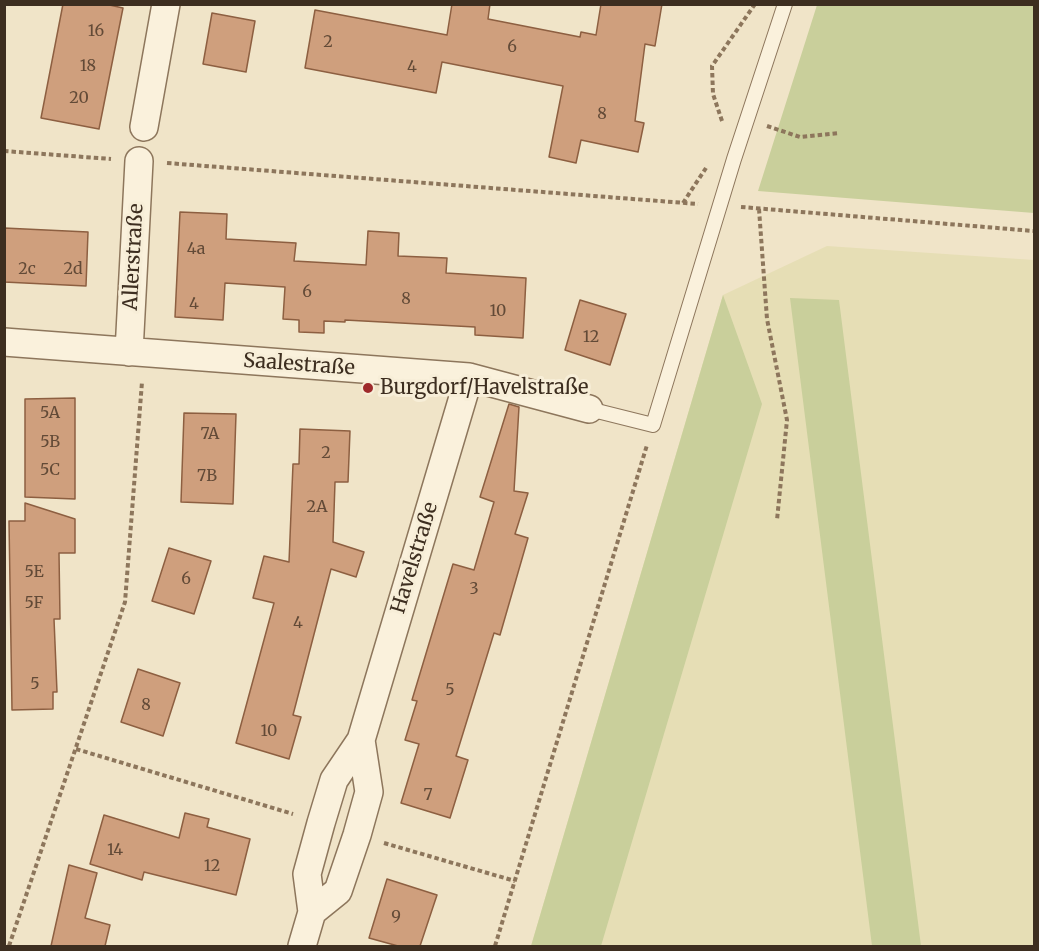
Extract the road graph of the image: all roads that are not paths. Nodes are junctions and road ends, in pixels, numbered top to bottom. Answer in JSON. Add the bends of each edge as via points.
{"nodes":[{"id":1,"x":166,"y":4,"type":"edge"},
{"id":2,"x":785,"y":4,"type":"edge"},
{"id":3,"x":144,"y":127,"type":"dead end"},
{"id":4,"x":139,"y":161,"type":"road end"},
{"id":5,"x":4,"y":342,"type":"edge"},
{"id":6,"x":136,"y":353,"type":"junction"},
{"id":7,"x":470,"y":377,"type":"junction"},
{"id":8,"x":589,"y":410,"type":"joint"},
{"id":9,"x":362,"y":740,"type":"junction"},
{"id":10,"x":312,"y":912,"type":"junction"},
{"id":11,"x":302,"y":946,"type":"edge"}],
"edges":[{"from":1,"to":3,"type":"street"},
{"from":2,"to":8,"type":"lane","via":[[653,425]]},
{"from":4,"to":6,"type":"street","name":"Allerstraße"},
{"from":5,"to":6,"type":"street","name":"Saalestraße"},
{"from":6,"to":7,"type":"street","name":"Saalestraße"},
{"from":7,"to":8,"type":"street","name":"Saalestraße"},
{"from":7,"to":9,"type":"street","name":"Havelstraße"},
{"from":9,"to":10,"type":"street","name":"Havelstraße","via":[[334,780],[321,823],[307,874]]},
{"from":9,"to":10,"type":"street","name":"Havelstraße","via":[[369,792],[357,835],[338,891]]},
{"from":10,"to":11,"type":"street","name":"Havelstraße"}]}
